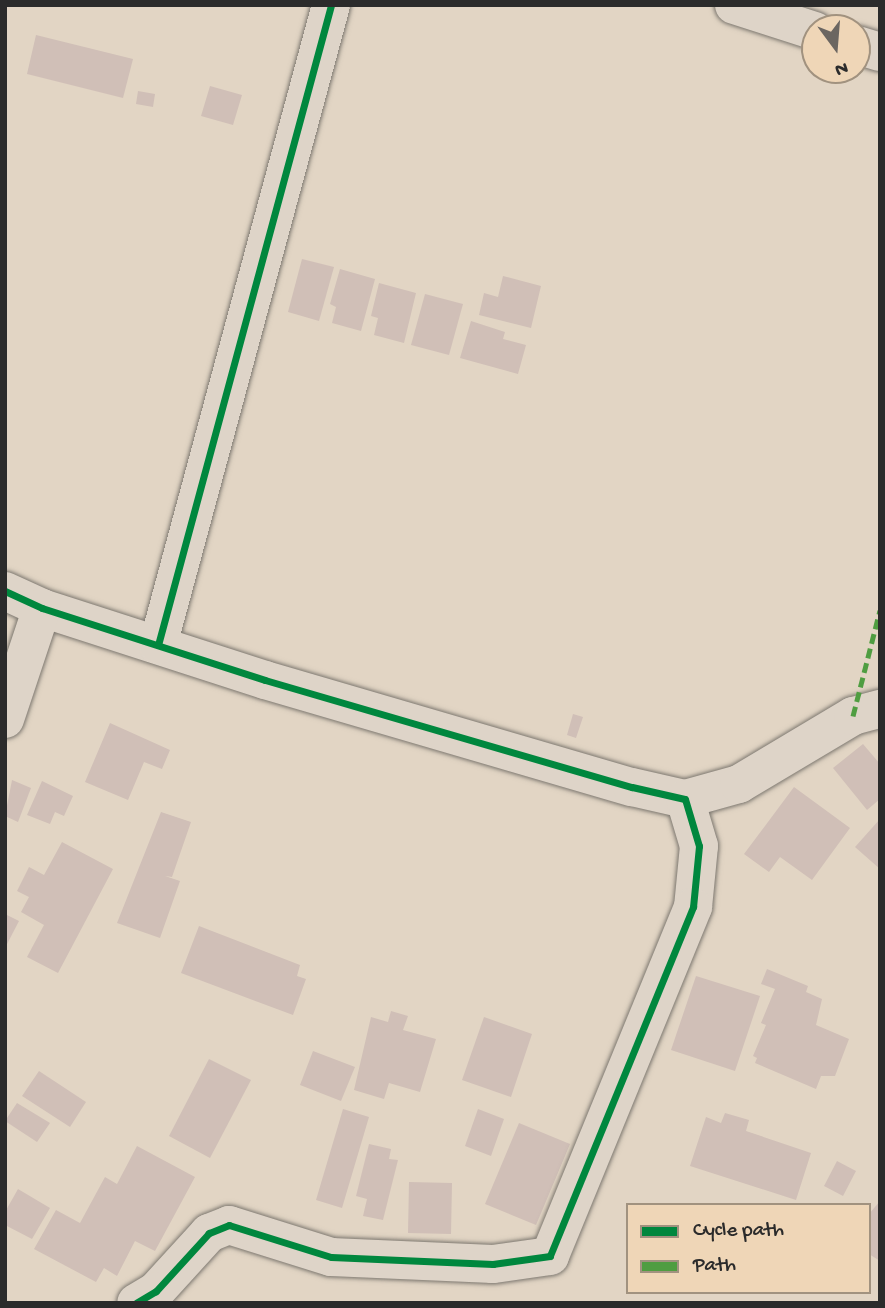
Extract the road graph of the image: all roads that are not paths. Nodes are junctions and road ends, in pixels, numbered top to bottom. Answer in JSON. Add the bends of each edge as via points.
{"nodes":[{"id":1,"x":331,"y":5,"type":"edge"},
{"id":2,"x":734,"y":5,"type":"edge"},
{"id":3,"x":801,"y":27,"type":"edge"},
{"id":4,"x":5,"y":591,"type":"edge"},
{"id":5,"x":43,"y":608,"type":"junction"},
{"id":6,"x":158,"y":645,"type":"junction"},
{"id":7,"x":880,"y":709,"type":"edge"},
{"id":8,"x":5,"y":719,"type":"edge"},
{"id":9,"x":685,"y":799,"type":"junction"},
{"id":10,"x":136,"y":1303,"type":"edge"}],
"edges":[{"from":1,"to":6,"type":"street"},
{"from":2,"to":3,"type":"street"},
{"from":4,"to":5,"type":"street"},
{"from":5,"to":6,"type":"street"},
{"from":5,"to":8,"type":"street"},
{"from":6,"to":9,"type":"street","via":[[632,788]]},
{"from":7,"to":9,"type":"street","via":[[853,716],[738,784]]},
{"from":9,"to":10,"type":"street","via":[[699,846],[693,907],[550,1256],[493,1264],[331,1257],[229,1225],[209,1233],[156,1291]]}]}
